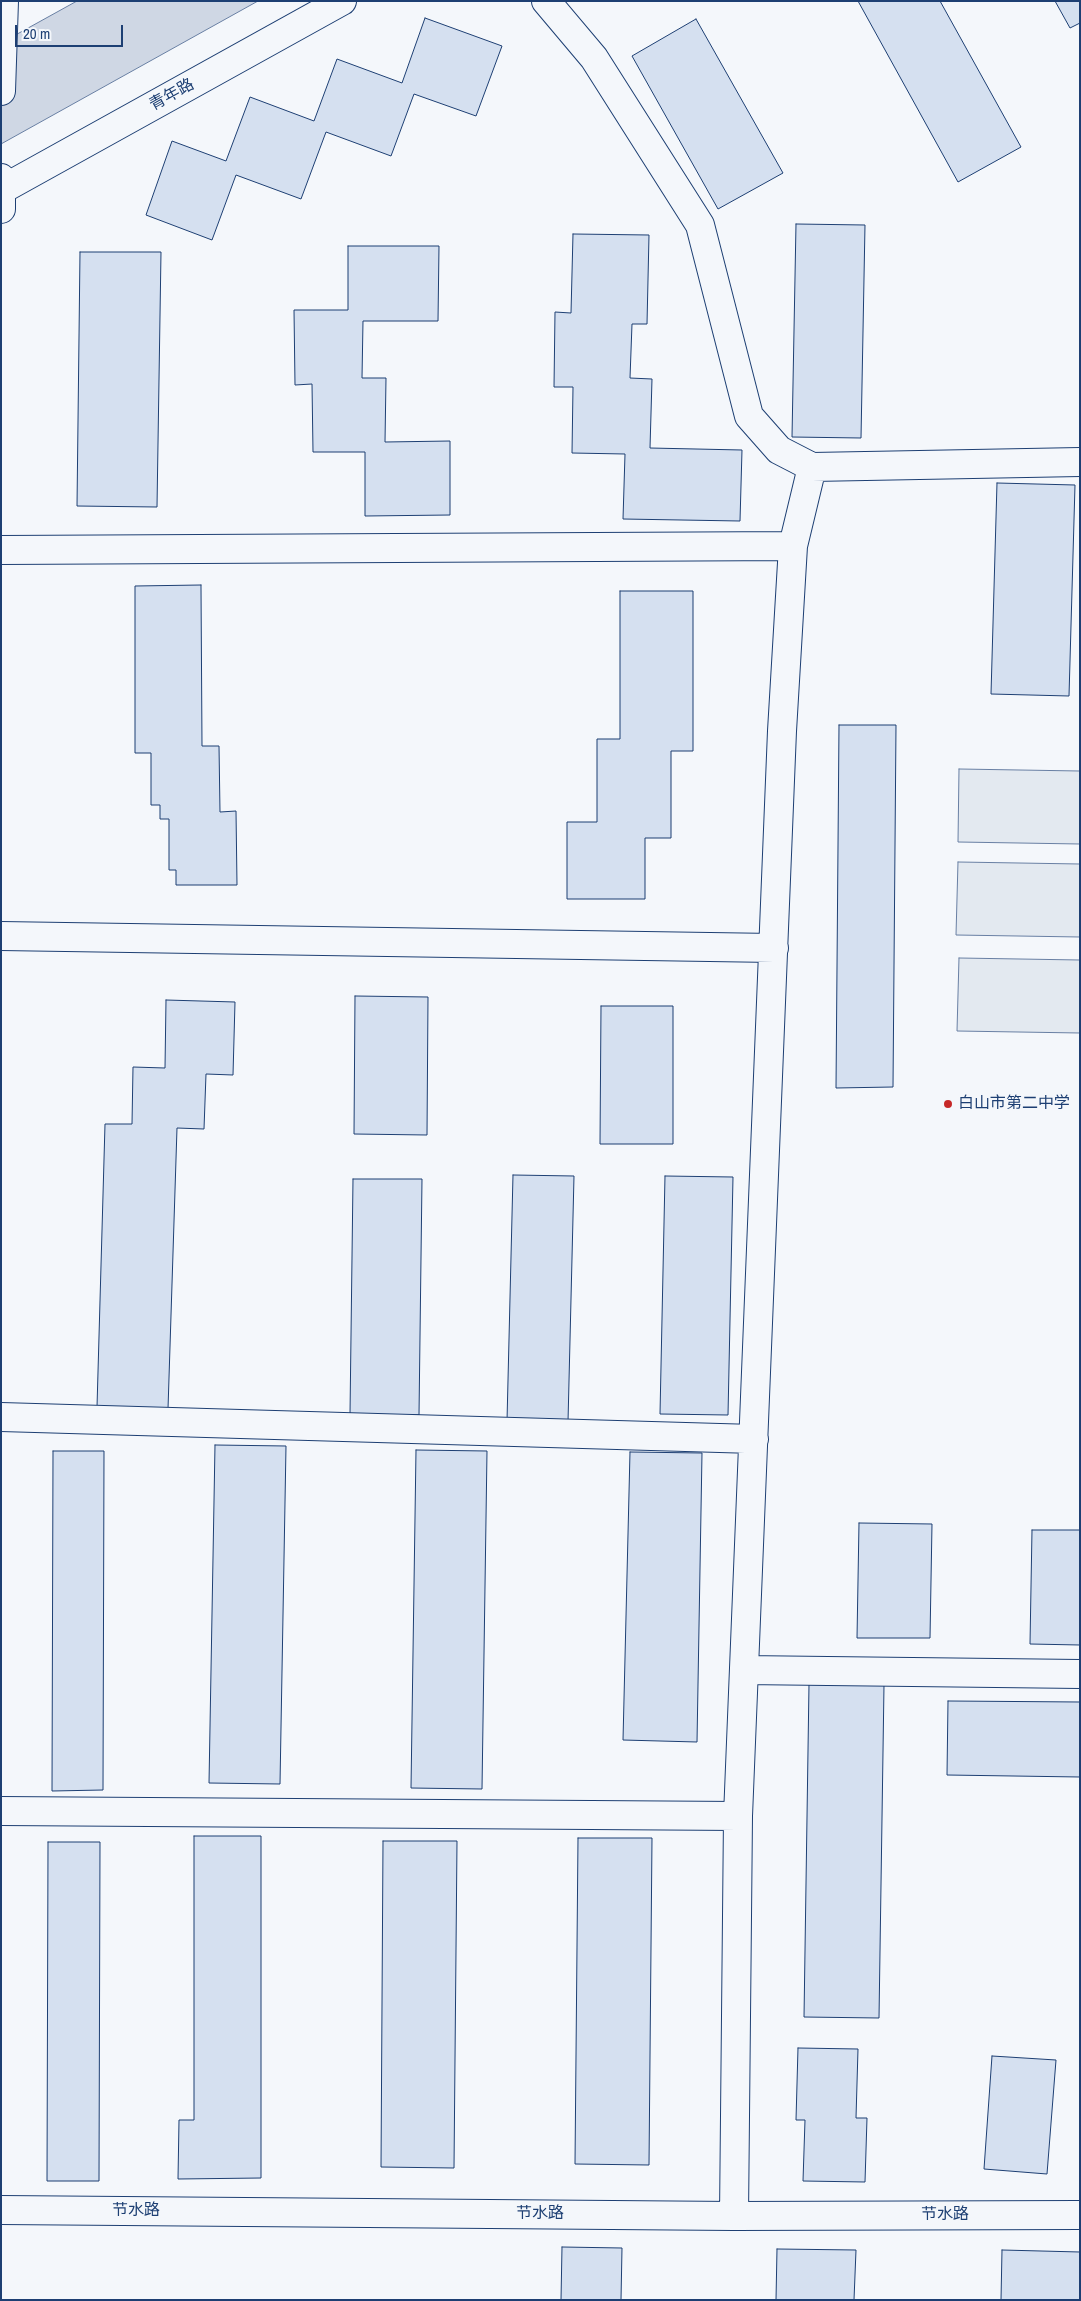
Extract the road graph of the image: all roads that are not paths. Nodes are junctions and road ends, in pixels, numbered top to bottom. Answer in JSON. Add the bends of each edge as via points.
{"nodes":[{"id":1,"x":4,"y":1,"type":"edge"},
{"id":2,"x":342,"y":1,"type":"edge"},
{"id":3,"x":546,"y":1,"type":"edge"},
{"id":4,"x":1,"y":91,"type":"edge"},
{"id":5,"x":1,"y":191,"type":"edge"},
{"id":6,"x":1080,"y":462,"type":"edge"},
{"id":7,"x":812,"y":468,"type":"junction"},
{"id":8,"x":793,"y":546,"type":"junction"},
{"id":9,"x":1,"y":550,"type":"edge"},
{"id":10,"x":1,"y":936,"type":"edge"},
{"id":11,"x":774,"y":948,"type":"junction"},
{"id":12,"x":1,"y":1416,"type":"edge"},
{"id":13,"x":754,"y":1438,"type":"junction"},
{"id":14,"x":744,"y":1670,"type":"junction"},
{"id":15,"x":1080,"y":1674,"type":"edge"},
{"id":16,"x":1,"y":1811,"type":"edge"},
{"id":17,"x":738,"y":1816,"type":"junction"},
{"id":18,"x":1,"y":2210,"type":"edge"},
{"id":19,"x":1080,"y":2215,"type":"edge"},
{"id":20,"x":734,"y":2216,"type":"junction"}],
"edges":[{"from":1,"to":4,"type":"street"},
{"from":2,"to":5,"type":"street","name":"青年路"},
{"from":3,"to":7,"type":"street","via":[[594,58],[700,225],[749,416],[779,450]]},
{"from":6,"to":7,"type":"street"},
{"from":7,"to":8,"type":"street"},
{"from":8,"to":9,"type":"street"},
{"from":8,"to":11,"type":"street"},
{"from":10,"to":11,"type":"street"},
{"from":11,"to":13,"type":"street"},
{"from":12,"to":13,"type":"street"},
{"from":13,"to":14,"type":"street"},
{"from":14,"to":15,"type":"street"},
{"from":14,"to":17,"type":"street"},
{"from":16,"to":17,"type":"street"},
{"from":17,"to":20,"type":"street"},
{"from":18,"to":20,"type":"street","name":"节水路"},
{"from":19,"to":20,"type":"street","name":"节水路"}]}
